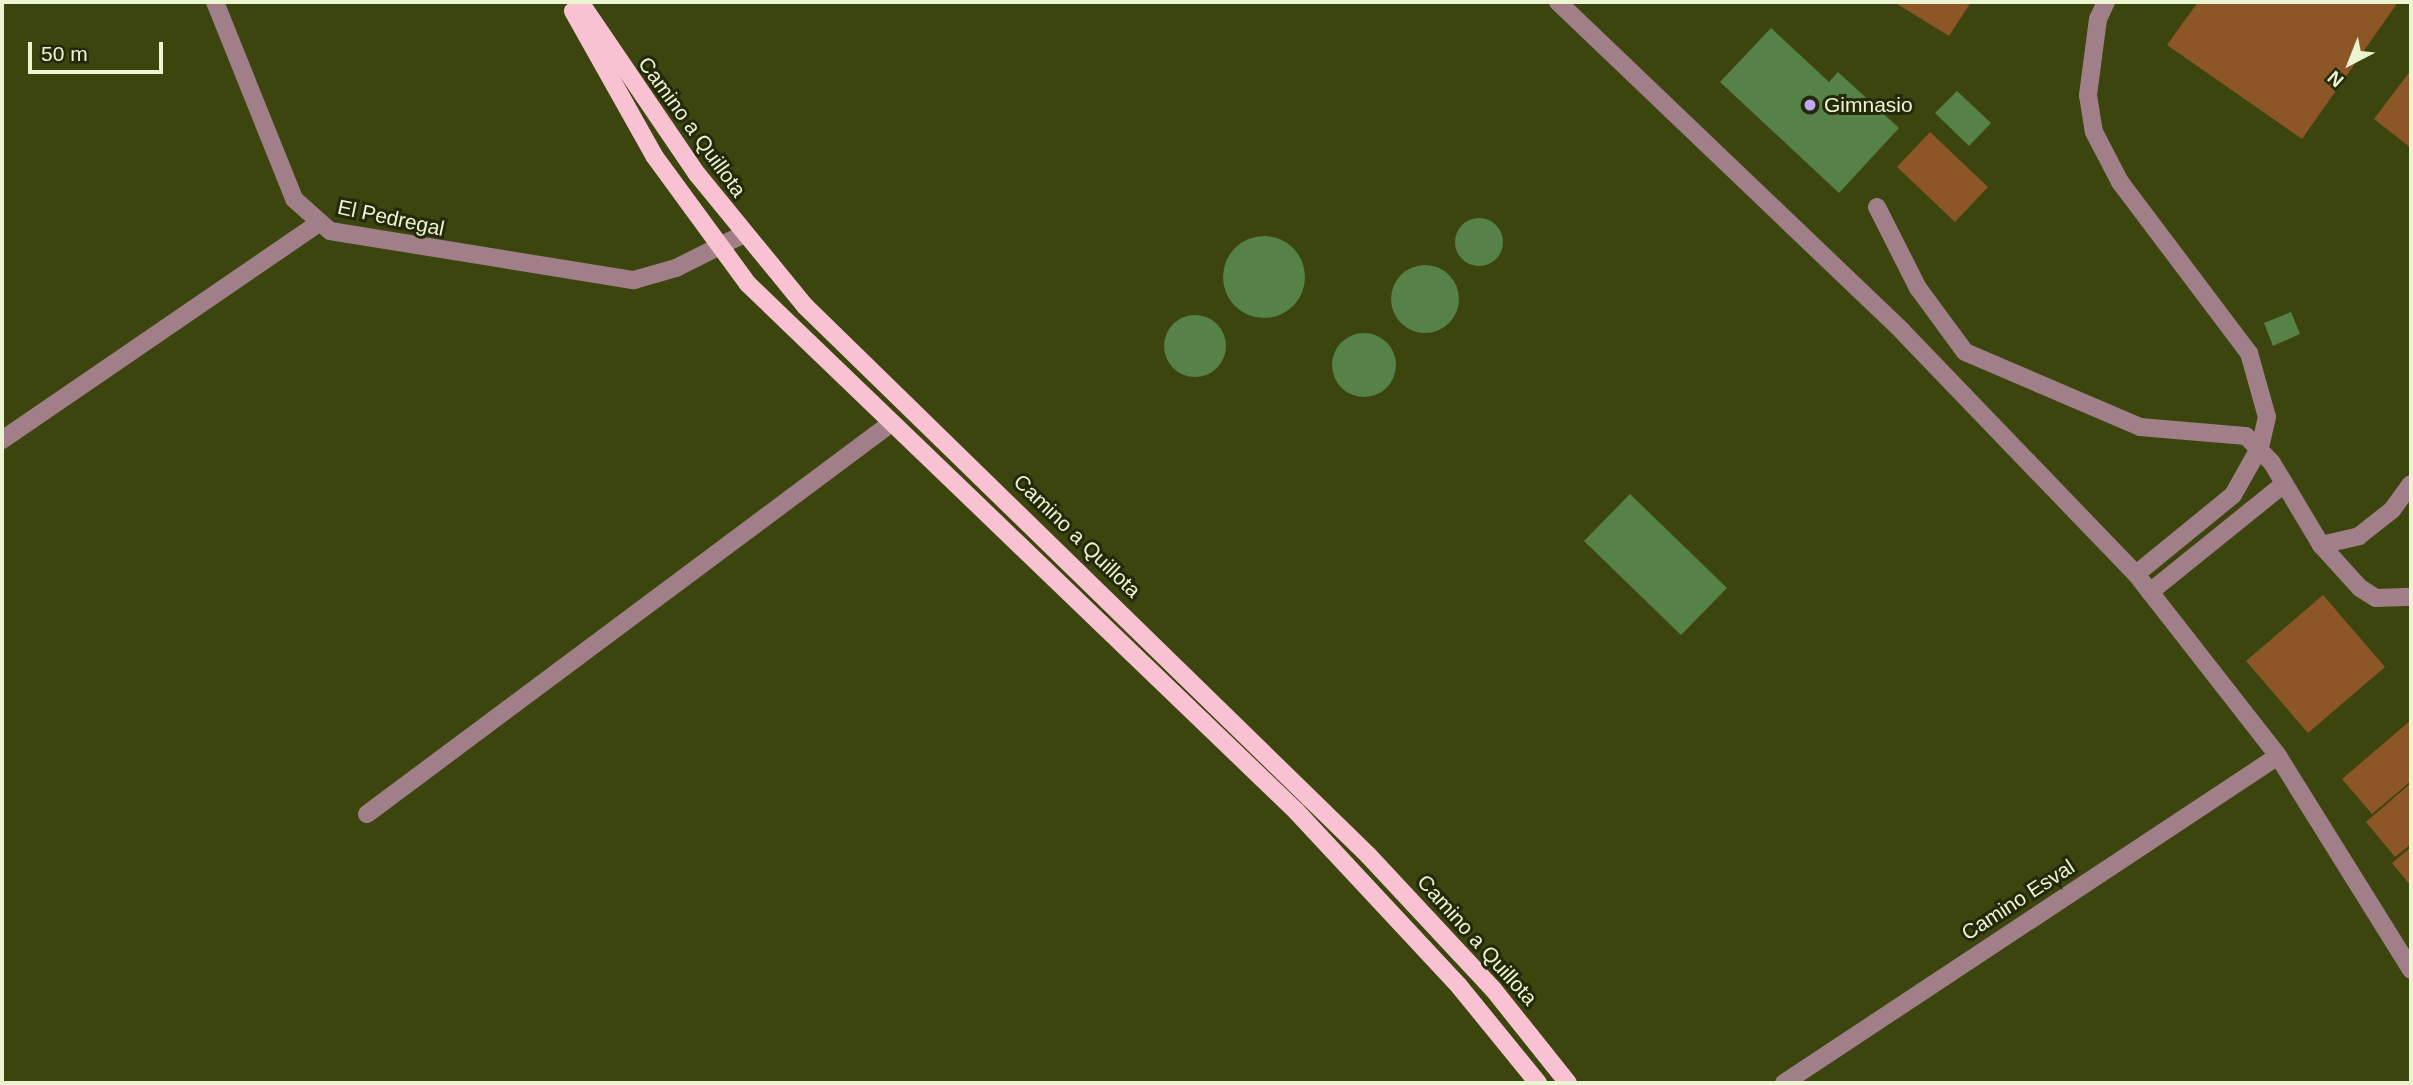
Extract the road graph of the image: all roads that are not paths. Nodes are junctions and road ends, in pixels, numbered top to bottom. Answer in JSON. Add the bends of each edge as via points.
{"nodes":[{"id":1,"x":215,"y":2,"type":"edge"},
{"id":2,"x":569,"y":2,"type":"edge"},
{"id":3,"x":580,"y":2,"type":"edge"},
{"id":4,"x":1558,"y":2,"type":"edge"},
{"id":5,"x":2106,"y":2,"type":"edge"},
{"id":6,"x":1877,"y":207,"type":"dead end"},
{"id":7,"x":317,"y":224,"type":"junction"},
{"id":8,"x":742,"y":235,"type":"junction"},
{"id":9,"x":719,"y":249,"type":"junction"},
{"id":10,"x":890,"y":424,"type":"junction"},
{"id":11,"x":2,"y":440,"type":"edge"},
{"id":12,"x":2260,"y":447,"type":"junction"},
{"id":13,"x":2284,"y":484,"type":"junction"},
{"id":14,"x":2411,"y":484,"type":"edge"},
{"id":15,"x":2321,"y":545,"type":"junction"},
{"id":16,"x":2136,"y":575,"type":"junction"},
{"id":17,"x":2150,"y":592,"type":"junction"},
{"id":18,"x":2411,"y":597,"type":"edge"},
{"id":19,"x":2278,"y":756,"type":"junction"},
{"id":20,"x":367,"y":814,"type":"dead end"},
{"id":21,"x":2411,"y":970,"type":"edge"},
{"id":22,"x":1538,"y":1083,"type":"edge"},
{"id":23,"x":1568,"y":1083,"type":"edge"},
{"id":24,"x":1784,"y":1083,"type":"edge"}],
"edges":[{"from":1,"to":7,"type":"street","via":[[294,199]]},
{"from":2,"to":9,"type":"main road","name":"Camino a Quillota","via":[[654,157]]},
{"from":3,"to":8,"type":"main road","name":"Camino a Quillota","via":[[634,89]]},
{"from":4,"to":16,"type":"street","via":[[1902,331]]},
{"from":5,"to":12,"type":"street","via":[[2098,19],[2088,95],[2094,132],[2120,182],[2249,353],[2267,417]]},
{"from":6,"to":12,"type":"street","via":[[1917,288],[1965,352],[2140,427],[2166,433],[2228,430]]},
{"from":7,"to":9,"type":"street","name":"El Pedregal","via":[[350,237],[614,279],[652,277]]},
{"from":7,"to":11,"type":"street","name":"El Pedregal"},
{"from":8,"to":9,"type":"street","name":"El Pedregal"},
{"from":8,"to":23,"type":"main road","name":"Camino a Quillota","via":[[805,306],[1368,855],[1493,989]]},
{"from":9,"to":10,"type":"main road","name":"Camino a Quillota"},
{"from":10,"to":20,"type":"street"},
{"from":10,"to":22,"type":"main road","name":"Camino a Quillota","via":[[1103,619],[1296,811],[1459,986]]},
{"from":12,"to":13,"type":"street"},
{"from":12,"to":16,"type":"street","via":[[2233,495]]},
{"from":13,"to":15,"type":"street"},
{"from":13,"to":17,"type":"street"},
{"from":14,"to":15,"type":"street","via":[[2359,536]]},
{"from":15,"to":18,"type":"street","via":[[2376,598]]},
{"from":16,"to":17,"type":"street"},
{"from":17,"to":19,"type":"street"},
{"from":19,"to":21,"type":"street"},
{"from":19,"to":24,"type":"street","name":"Camino Esval"}]}
